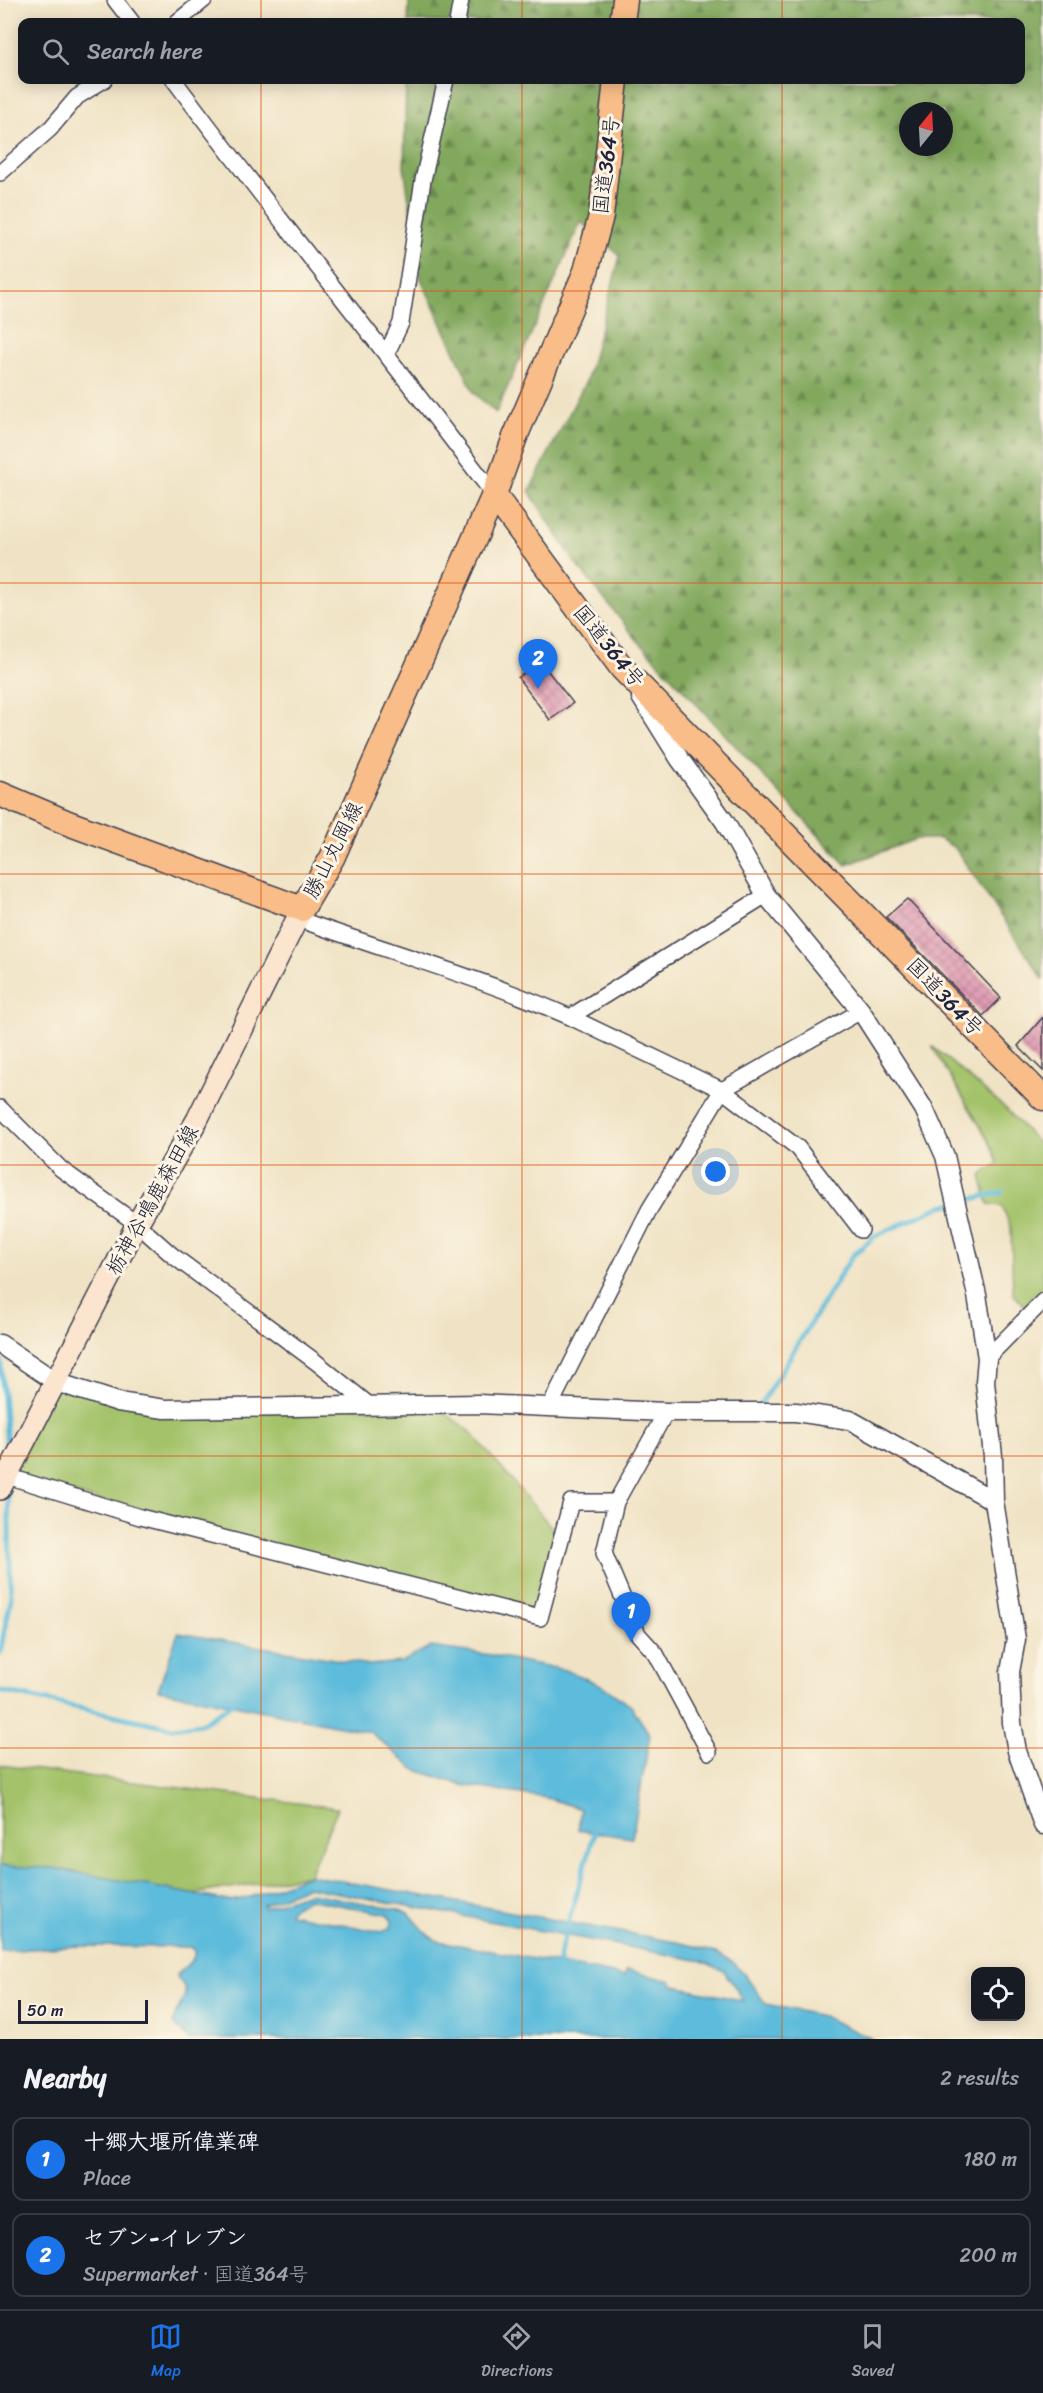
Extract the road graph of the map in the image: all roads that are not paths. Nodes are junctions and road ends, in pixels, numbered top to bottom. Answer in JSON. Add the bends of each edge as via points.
{"nodes":[{"id":1,"x":115,"y":0,"type":"edge"},
{"id":2,"x":204,"y":0,"type":"edge"},
{"id":3,"x":461,"y":0,"type":"edge"},
{"id":4,"x":625,"y":0,"type":"edge"},
{"id":5,"x":129,"y":18,"type":"edge"},
{"id":6,"x":182,"y":18,"type":"edge"},
{"id":7,"x":458,"y":18,"type":"edge"},
{"id":8,"x":623,"y":18,"type":"edge"},
{"id":9,"x":97,"y":84,"type":"edge"},
{"id":10,"x":177,"y":84,"type":"edge"},
{"id":11,"x":445,"y":84,"type":"edge"},
{"id":12,"x":616,"y":84,"type":"edge"},
{"id":13,"x":0,"y":173,"type":"edge"},
{"id":14,"x":387,"y":352,"type":"junction"},
{"id":15,"x":494,"y":495,"type":"junction"},
{"id":16,"x":622,"y":668,"type":"junction"},
{"id":17,"x":0,"y":794,"type":"edge"},
{"id":18,"x":766,"y":895,"type":"junction"},
{"id":19,"x":300,"y":914,"type":"junction"},
{"id":20,"x":861,"y":1011,"type":"junction"},
{"id":21,"x":570,"y":1017,"type":"junction"},
{"id":22,"x":722,"y":1090,"type":"junction"},
{"id":23,"x":1043,"y":1098,"type":"edge"},
{"id":24,"x":0,"y":1108,"type":"edge"},
{"id":25,"x":137,"y":1224,"type":"junction"},
{"id":26,"x":861,"y":1230,"type":"dead end"},
{"id":27,"x":1043,"y":1301,"type":"edge"},
{"id":28,"x":0,"y":1344,"type":"edge"},
{"id":29,"x":987,"y":1358,"type":"junction"},
{"id":30,"x":56,"y":1382,"type":"junction"},
{"id":31,"x":368,"y":1404,"type":"junction"},
{"id":32,"x":549,"y":1408,"type":"junction"},
{"id":33,"x":666,"y":1412,"type":"junction"},
{"id":34,"x":4,"y":1483,"type":"edge"},
{"id":35,"x":994,"y":1501,"type":"junction"},
{"id":36,"x":616,"y":1502,"type":"junction"},
{"id":37,"x":709,"y":1752,"type":"dead end"},
{"id":38,"x":1043,"y":1825,"type":"edge"}],
"edges":[{"from":1,"to":5,"type":"street"},
{"from":2,"to":6,"type":"street"},
{"from":3,"to":7,"type":"street"},
{"from":4,"to":8,"type":"main road"},
{"from":9,"to":13,"type":"street","via":[[76,97],[50,129]]},
{"from":10,"to":14,"type":"street"},
{"from":11,"to":14,"type":"street","via":[[423,180],[401,323]]},
{"from":12,"to":15,"type":"main road","name":"国道364号","via":[[601,216],[586,271]]},
{"from":14,"to":15,"type":"street"},
{"from":15,"to":16,"type":"main road","name":"国道364号"},
{"from":15,"to":19,"type":"main road","name":"勝山丸岡線","via":[[332,858]]},
{"from":16,"to":18,"type":"street","via":[[725,822]]},
{"from":16,"to":23,"type":"main road","name":"国道364号"},
{"from":17,"to":19,"type":"main road","name":"勝山丸岡線"},
{"from":18,"to":20,"type":"street"},
{"from":18,"to":21,"type":"street"},
{"from":19,"to":21,"type":"street"},
{"from":19,"to":25,"type":"main road","name":"栃神谷鳴鹿森田線","via":[[197,1120]]},
{"from":20,"to":22,"type":"street"},
{"from":20,"to":29,"type":"street","via":[[924,1109],[945,1156],[977,1295]]},
{"from":21,"to":22,"type":"street"},
{"from":22,"to":26,"type":"street","via":[[798,1148]]},
{"from":22,"to":32,"type":"street","via":[[649,1210]]},
{"from":24,"to":25,"type":"street","via":[[61,1169]]},
{"from":25,"to":30,"type":"main road","name":"栃神谷鳴鹿森田線"},
{"from":25,"to":31,"type":"street"},
{"from":27,"to":29,"type":"street"},
{"from":28,"to":30,"type":"street"},
{"from":29,"to":35,"type":"street","via":[[984,1382]]},
{"from":30,"to":31,"type":"street","via":[[118,1402],[165,1409]]},
{"from":30,"to":34,"type":"main road","name":"栃神谷鳴鹿森田線"},
{"from":31,"to":32,"type":"street"},
{"from":32,"to":33,"type":"street"},
{"from":33,"to":35,"type":"street","via":[[796,1412],[850,1420]]},
{"from":33,"to":36,"type":"street"},
{"from":34,"to":36,"type":"street","via":[[540,1618],[571,1502]]},
{"from":35,"to":38,"type":"street","via":[[1016,1639],[1010,1672],[1012,1723],[1017,1751]]},
{"from":36,"to":37,"type":"street","via":[[604,1553],[638,1634],[656,1654]]}]}
